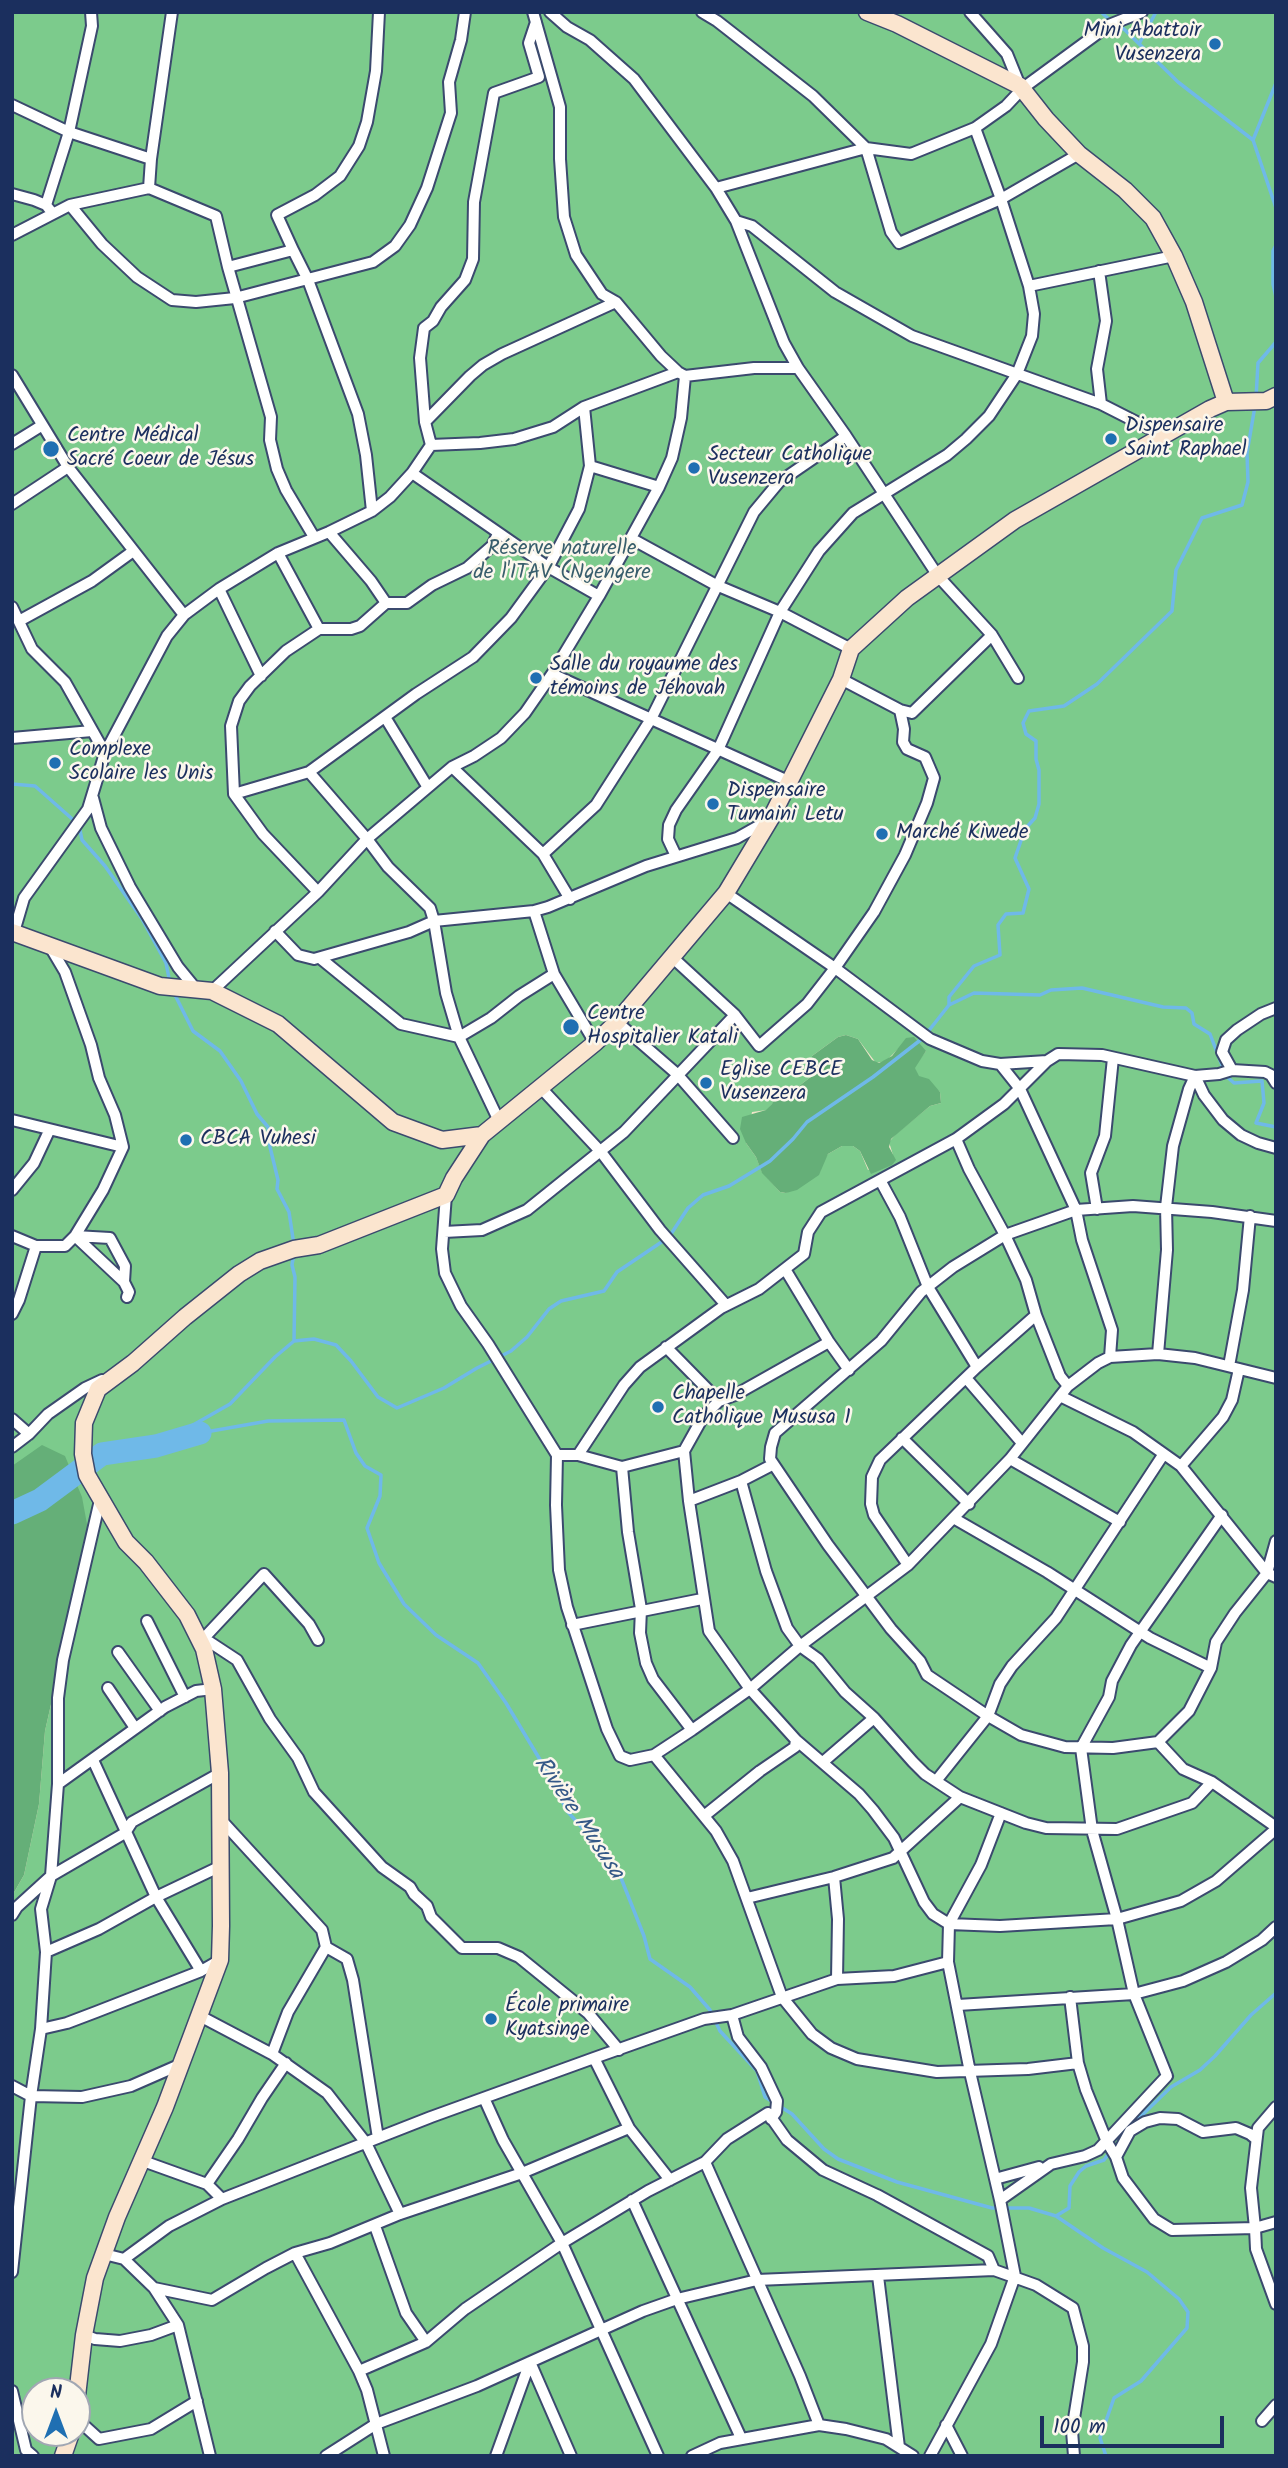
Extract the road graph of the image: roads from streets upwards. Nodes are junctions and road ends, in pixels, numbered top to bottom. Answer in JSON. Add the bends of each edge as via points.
{"nodes":[{"id":1,"x":91,"y":12,"type":"edge"},
{"id":2,"x":172,"y":12,"type":"edge"},
{"id":3,"x":379,"y":12,"type":"edge"},
{"id":4,"x":466,"y":12,"type":"edge"},
{"id":5,"x":550,"y":12,"type":"edge"},
{"id":6,"x":702,"y":12,"type":"edge"},
{"id":7,"x":867,"y":12,"type":"edge"},
{"id":8,"x":970,"y":12,"type":"edge"},
{"id":9,"x":1142,"y":12,"type":"edge"},
{"id":10,"x":535,"y":17,"type":"edge"},
{"id":11,"x":1022,"y":87,"type":"junction"},
{"id":12,"x":12,"y":105,"type":"edge"},
{"id":13,"x":975,"y":128,"type":"junction"},
{"id":14,"x":69,"y":132,"type":"junction"},
{"id":15,"x":866,"y":148,"type":"junction"},
{"id":16,"x":1079,"y":154,"type":"junction"},
{"id":17,"x":151,"y":159,"type":"junction"},
{"id":18,"x":149,"y":188,"type":"junction"},
{"id":19,"x":716,"y":188,"type":"junction"},
{"id":20,"x":12,"y":194,"type":"edge"},
{"id":21,"x":1001,"y":199,"type":"junction"},
{"id":22,"x":70,"y":205,"type":"junction"},
{"id":23,"x":49,"y":209,"type":"junction"},
{"id":24,"x":736,"y":221,"type":"junction"},
{"id":25,"x":12,"y":235,"type":"edge"},
{"id":26,"x":293,"y":250,"type":"junction"},
{"id":27,"x":1174,"y":256,"type":"junction"},
{"id":28,"x":228,"y":267,"type":"junction"},
{"id":29,"x":1099,"y":271,"type":"junction"},
{"id":30,"x":308,"y":280,"type":"junction"},
{"id":31,"x":1029,"y":286,"type":"junction"},
{"id":32,"x":235,"y":298,"type":"junction"},
{"id":33,"x":616,"y":302,"type":"junction"},
{"id":34,"x":798,"y":368,"type":"junction"},
{"id":35,"x":681,"y":374,"type":"junction"},
{"id":36,"x":1017,"y":374,"type":"junction"},
{"id":37,"x":12,"y":375,"type":"edge"},
{"id":38,"x":1264,"y":400,"type":"edge"},
{"id":39,"x":1226,"y":402,"type":"junction"},
{"id":40,"x":1101,"y":404,"type":"junction"},
{"id":41,"x":583,"y":407,"type":"junction"},
{"id":42,"x":425,"y":422,"type":"junction"},
{"id":43,"x":41,"y":426,"type":"junction"},
{"id":44,"x":846,"y":436,"type":"junction"},
{"id":45,"x":1164,"y":436,"type":"junction"},
{"id":46,"x":12,"y":444,"type":"edge"},
{"id":47,"x":431,"y":445,"type":"junction"},
{"id":48,"x":590,"y":466,"type":"junction"},
{"id":49,"x":68,"y":467,"type":"junction"},
{"id":50,"x":412,"y":473,"type":"junction"},
{"id":51,"x":659,"y":487,"type":"junction"},
{"id":52,"x":884,"y":496,"type":"junction"},
{"id":53,"x":12,"y":504,"type":"edge"},
{"id":54,"x":372,"y":511,"type":"junction"},
{"id":55,"x":329,"y":532,"type":"junction"},
{"id":56,"x":498,"y":534,"type":"junction"},
{"id":57,"x":314,"y":537,"type":"junction"},
{"id":58,"x":632,"y":539,"type":"junction"},
{"id":59,"x":132,"y":552,"type":"junction"},
{"id":60,"x":278,"y":553,"type":"junction"},
{"id":61,"x":548,"y":567,"type":"junction"},
{"id":62,"x":938,"y":576,"type":"junction"},
{"id":63,"x":716,"y":585,"type":"junction"},
{"id":64,"x":219,"y":589,"type":"junction"},
{"id":65,"x":599,"y":596,"type":"junction"},
{"id":66,"x":386,"y":603,"type":"junction"},
{"id":67,"x":12,"y":607,"type":"edge"},
{"id":68,"x":780,"y":612,"type":"junction"},
{"id":69,"x":184,"y":615,"type":"junction"},
{"id":70,"x":19,"y":621,"type":"junction"},
{"id":71,"x":319,"y":629,"type":"junction"},
{"id":72,"x":992,"y":635,"type":"junction"},
{"id":73,"x":851,"y":649,"type":"junction"},
{"id":74,"x":552,"y":674,"type":"junction"},
{"id":75,"x":261,"y":676,"type":"junction"},
{"id":76,"x":1018,"y":678,"type":"dead end"},
{"id":77,"x":841,"y":679,"type":"junction"},
{"id":78,"x":900,"y":710,"type":"junction"},
{"id":79,"x":385,"y":717,"type":"junction"},
{"id":80,"x":651,"y":719,"type":"junction"},
{"id":81,"x":92,"y":731,"type":"junction"},
{"id":82,"x":12,"y":738,"type":"edge"},
{"id":83,"x":718,"y":750,"type":"junction"},
{"id":84,"x":105,"y":752,"type":"junction"},
{"id":85,"x":452,"y":767,"type":"junction"},
{"id":86,"x":309,"y":772,"type":"junction"},
{"id":87,"x":788,"y":781,"type":"junction"},
{"id":88,"x":428,"y":786,"type":"junction"},
{"id":89,"x":234,"y":794,"type":"junction"},
{"id":90,"x":93,"y":798,"type":"junction"},
{"id":91,"x":771,"y":818,"type":"junction"},
{"id":92,"x":367,"y":839,"type":"junction"},
{"id":93,"x":543,"y":854,"type":"junction"},
{"id":94,"x":676,"y":856,"type":"junction"},
{"id":95,"x":318,"y":892,"type":"junction"},
{"id":96,"x":726,"y":892,"type":"junction"},
{"id":97,"x":570,"y":899,"type":"junction"},
{"id":98,"x":534,"y":911,"type":"junction"},
{"id":99,"x":434,"y":921,"type":"junction"},
{"id":100,"x":275,"y":931,"type":"junction"},
{"id":101,"x":13,"y":932,"type":"edge"},
{"id":102,"x":49,"y":945,"type":"junction"},
{"id":103,"x":672,"y":957,"type":"junction"},
{"id":104,"x":320,"y":958,"type":"junction"},
{"id":105,"x":835,"y":968,"type":"junction"},
{"id":106,"x":554,"y":974,"type":"junction"},
{"id":107,"x":197,"y":989,"type":"junction"},
{"id":108,"x":1276,"y":1009,"type":"edge"},
{"id":109,"x":735,"y":1015,"type":"junction"},
{"id":110,"x":617,"y":1022,"type":"junction"},
{"id":111,"x":459,"y":1037,"type":"junction"},
{"id":112,"x":595,"y":1043,"type":"junction"},
{"id":113,"x":1113,"y":1058,"type":"junction"},
{"id":114,"x":1047,"y":1061,"type":"junction"},
{"id":115,"x":1000,"y":1064,"type":"junction"},
{"id":116,"x":1227,"y":1072,"type":"junction"},
{"id":117,"x":677,"y":1074,"type":"junction"},
{"id":118,"x":1195,"y":1076,"type":"junction"},
{"id":119,"x":1276,"y":1083,"type":"edge"},
{"id":120,"x":541,"y":1088,"type":"junction"},
{"id":121,"x":1020,"y":1089,"type":"junction"},
{"id":122,"x":12,"y":1120,"type":"edge"},
{"id":123,"x":499,"y":1121,"type":"junction"},
{"id":124,"x":50,"y":1130,"type":"junction"},
{"id":125,"x":482,"y":1135,"type":"junction"},
{"id":126,"x":733,"y":1138,"type":"dead end"},
{"id":127,"x":957,"y":1139,"type":"junction"},
{"id":128,"x":122,"y":1147,"type":"junction"},
{"id":129,"x":1276,"y":1148,"type":"edge"},
{"id":130,"x":601,"y":1152,"type":"junction"},
{"id":131,"x":880,"y":1180,"type":"junction"},
{"id":132,"x":12,"y":1191,"type":"edge"},
{"id":133,"x":446,"y":1195,"type":"junction"},
{"id":134,"x":1166,"y":1207,"type":"junction"},
{"id":135,"x":1097,"y":1209,"type":"junction"},
{"id":136,"x":1076,"y":1210,"type":"junction"},
{"id":137,"x":1250,"y":1216,"type":"junction"},
{"id":138,"x":1276,"y":1221,"type":"edge"},
{"id":139,"x":444,"y":1231,"type":"junction"},
{"id":140,"x":1005,"y":1235,"type":"junction"},
{"id":141,"x":12,"y":1236,"type":"edge"},
{"id":142,"x":75,"y":1236,"type":"junction"},
{"id":143,"x":36,"y":1246,"type":"junction"},
{"id":144,"x":785,"y":1269,"type":"junction"},
{"id":145,"x":124,"y":1282,"type":"junction"},
{"id":146,"x":928,"y":1287,"type":"junction"},
{"id":147,"x":127,"y":1297,"type":"dead end"},
{"id":148,"x":726,"y":1305,"type":"junction"},
{"id":149,"x":12,"y":1314,"type":"edge"},
{"id":150,"x":1036,"y":1315,"type":"junction"},
{"id":151,"x":829,"y":1342,"type":"junction"},
{"id":152,"x":666,"y":1347,"type":"junction"},
{"id":153,"x":1158,"y":1354,"type":"junction"},
{"id":154,"x":1110,"y":1356,"type":"junction"},
{"id":155,"x":977,"y":1367,"type":"junction"},
{"id":156,"x":1234,"y":1368,"type":"junction"},
{"id":157,"x":849,"y":1370,"type":"junction"},
{"id":158,"x":121,"y":1371,"type":"junction"},
{"id":159,"x":966,"y":1378,"type":"junction"},
{"id":160,"x":1276,"y":1378,"type":"edge"},
{"id":161,"x":1068,"y":1386,"type":"junction"},
{"id":162,"x":1060,"y":1396,"type":"junction"},
{"id":163,"x":719,"y":1401,"type":"junction"},
{"id":164,"x":12,"y":1419,"type":"edge"},
{"id":165,"x":29,"y":1434,"type":"junction"},
{"id":166,"x":902,"y":1438,"type":"junction"},
{"id":167,"x":1022,"y":1443,"type":"junction"},
{"id":168,"x":12,"y":1447,"type":"edge"},
{"id":169,"x":684,"y":1451,"type":"junction"},
{"id":170,"x":556,"y":1455,"type":"junction"},
{"id":171,"x":578,"y":1455,"type":"junction"},
{"id":172,"x":1163,"y":1455,"type":"junction"},
{"id":173,"x":1010,"y":1459,"type":"junction"},
{"id":174,"x":772,"y":1465,"type":"junction"},
{"id":175,"x":1181,"y":1466,"type":"junction"},
{"id":176,"x":622,"y":1467,"type":"junction"},
{"id":177,"x":741,"y":1481,"type":"junction"},
{"id":178,"x":100,"y":1500,"type":"junction"},
{"id":179,"x":688,"y":1501,"type":"junction"},
{"id":180,"x":969,"y":1504,"type":"junction"},
{"id":181,"x":1222,"y":1515,"type":"junction"},
{"id":182,"x":956,"y":1519,"type":"junction"},
{"id":183,"x":1120,"y":1522,"type":"junction"},
{"id":184,"x":1276,"y":1541,"type":"edge"},
{"id":185,"x":908,"y":1566,"type":"junction"},
{"id":186,"x":1271,"y":1575,"type":"edge"},
{"id":187,"x":1075,"y":1589,"type":"junction"},
{"id":188,"x":865,"y":1595,"type":"junction"},
{"id":189,"x":702,"y":1599,"type":"junction"},
{"id":190,"x":641,"y":1609,"type":"junction"},
{"id":191,"x":147,"y":1621,"type":"dead end"},
{"id":192,"x":572,"y":1625,"type":"junction"},
{"id":193,"x":1140,"y":1630,"type":"junction"},
{"id":194,"x":200,"y":1636,"type":"junction"},
{"id":195,"x":318,"y":1640,"type":"dead end"},
{"id":196,"x":800,"y":1646,"type":"junction"},
{"id":197,"x":118,"y":1652,"type":"dead end"},
{"id":198,"x":1211,"y":1668,"type":"junction"},
{"id":199,"x":108,"y":1688,"type":"dead end"},
{"id":200,"x":213,"y":1689,"type":"junction"},
{"id":201,"x":750,"y":1689,"type":"junction"},
{"id":202,"x":185,"y":1697,"type":"junction"},
{"id":203,"x":160,"y":1711,"type":"junction"},
{"id":204,"x":988,"y":1716,"type":"junction"},
{"id":205,"x":874,"y":1718,"type":"junction"},
{"id":206,"x":135,"y":1728,"type":"junction"},
{"id":207,"x":692,"y":1730,"type":"junction"},
{"id":208,"x":796,"y":1740,"type":"junction"},
{"id":209,"x":1158,"y":1742,"type":"junction"},
{"id":210,"x":1082,"y":1748,"type":"junction"},
{"id":211,"x":654,"y":1755,"type":"junction"},
{"id":212,"x":93,"y":1760,"type":"junction"},
{"id":213,"x":823,"y":1762,"type":"junction"},
{"id":214,"x":220,"y":1773,"type":"junction"},
{"id":215,"x":936,"y":1781,"type":"junction"},
{"id":216,"x":1212,"y":1782,"type":"junction"},
{"id":217,"x":58,"y":1784,"type":"junction"},
{"id":218,"x":960,"y":1797,"type":"junction"},
{"id":219,"x":1001,"y":1813,"type":"junction"},
{"id":220,"x":704,"y":1816,"type":"junction"},
{"id":221,"x":222,"y":1821,"type":"junction"},
{"id":222,"x":1276,"y":1828,"type":"edge"},
{"id":223,"x":1092,"y":1830,"type":"junction"},
{"id":224,"x":125,"y":1833,"type":"junction"},
{"id":225,"x":901,"y":1853,"type":"junction"},
{"id":226,"x":221,"y":1866,"type":"junction"},
{"id":227,"x":51,"y":1877,"type":"junction"},
{"id":228,"x":834,"y":1877,"type":"junction"},
{"id":229,"x":156,"y":1897,"type":"junction"},
{"id":230,"x":747,"y":1898,"type":"junction"},
{"id":231,"x":12,"y":1915,"type":"edge"},
{"id":232,"x":1117,"y":1919,"type":"junction"},
{"id":233,"x":949,"y":1924,"type":"junction"},
{"id":234,"x":1276,"y":1927,"type":"edge"},
{"id":235,"x":326,"y":1947,"type":"junction"},
{"id":236,"x":46,"y":1952,"type":"junction"},
{"id":237,"x":220,"y":1960,"type":"junction"},
{"id":238,"x":948,"y":1962,"type":"junction"},
{"id":239,"x":201,"y":1971,"type":"junction"},
{"id":240,"x":837,"y":1979,"type":"junction"},
{"id":241,"x":1134,"y":1994,"type":"junction"},
{"id":242,"x":782,"y":1997,"type":"junction"},
{"id":243,"x":1070,"y":1997,"type":"junction"},
{"id":244,"x":958,"y":2005,"type":"junction"},
{"id":245,"x":198,"y":2015,"type":"junction"},
{"id":246,"x":728,"y":2015,"type":"junction"},
{"id":247,"x":41,"y":2029,"type":"junction"},
{"id":248,"x":619,"y":2050,"type":"junction"},
{"id":249,"x":272,"y":2054,"type":"junction"},
{"id":250,"x":594,"y":2058,"type":"junction"},
{"id":251,"x":286,"y":2063,"type":"junction"},
{"id":252,"x":1078,"y":2063,"type":"junction"},
{"id":253,"x":179,"y":2065,"type":"junction"},
{"id":254,"x":970,"y":2072,"type":"junction"},
{"id":255,"x":12,"y":2086,"type":"edge"},
{"id":256,"x":31,"y":2096,"type":"junction"},
{"id":257,"x":484,"y":2098,"type":"junction"},
{"id":258,"x":1276,"y":2107,"type":"edge"},
{"id":259,"x":775,"y":2111,"type":"junction"},
{"id":260,"x":629,"y":2128,"type":"junction"},
{"id":261,"x":379,"y":2138,"type":"junction"},
{"id":262,"x":1256,"y":2139,"type":"junction"},
{"id":263,"x":1107,"y":2142,"type":"junction"},
{"id":264,"x":366,"y":2143,"type":"junction"},
{"id":265,"x":1116,"y":2157,"type":"junction"},
{"id":266,"x":143,"y":2161,"type":"junction"},
{"id":267,"x":705,"y":2162,"type":"junction"},
{"id":268,"x":1051,"y":2164,"type":"junction"},
{"id":269,"x":522,"y":2173,"type":"junction"},
{"id":270,"x":17,"y":2176,"type":"edge"},
{"id":271,"x":995,"y":2179,"type":"junction"},
{"id":272,"x":670,"y":2180,"type":"junction"},
{"id":273,"x":206,"y":2184,"type":"junction"},
{"id":274,"x":222,"y":2199,"type":"junction"},
{"id":275,"x":632,"y":2200,"type":"junction"},
{"id":276,"x":1000,"y":2200,"type":"junction"},
{"id":277,"x":400,"y":2214,"type":"junction"},
{"id":278,"x":1276,"y":2222,"type":"edge"},
{"id":279,"x":375,"y":2226,"type":"junction"},
{"id":280,"x":1255,"y":2228,"type":"junction"},
{"id":281,"x":562,"y":2243,"type":"junction"},
{"id":282,"x":295,"y":2253,"type":"junction"},
{"id":283,"x":104,"y":2254,"type":"junction"},
{"id":284,"x":124,"y":2259,"type":"junction"},
{"id":285,"x":13,"y":2264,"type":"edge"},
{"id":286,"x":995,"y":2270,"type":"junction"},
{"id":287,"x":12,"y":2272,"type":"edge"},
{"id":288,"x":878,"y":2276,"type":"junction"},
{"id":289,"x":1015,"y":2276,"type":"junction"},
{"id":290,"x":757,"y":2280,"type":"junction"},
{"id":291,"x":154,"y":2288,"type":"junction"},
{"id":292,"x":677,"y":2299,"type":"junction"},
{"id":293,"x":1276,"y":2304,"type":"edge"},
{"id":294,"x":178,"y":2325,"type":"junction"},
{"id":295,"x":601,"y":2330,"type":"junction"},
{"id":296,"x":84,"y":2335,"type":"junction"},
{"id":297,"x":426,"y":2342,"type":"junction"},
{"id":298,"x":530,"y":2362,"type":"junction"},
{"id":299,"x":359,"y":2371,"type":"junction"},
{"id":300,"x":79,"y":2377,"type":"edge"},
{"id":301,"x":12,"y":2391,"type":"edge"},
{"id":302,"x":197,"y":2401,"type":"junction"},
{"id":303,"x":1276,"y":2404,"type":"edge"},
{"id":304,"x":1262,"y":2421,"type":"dead end"},
{"id":305,"x":376,"y":2424,"type":"junction"},
{"id":306,"x":819,"y":2425,"type":"junction"},
{"id":307,"x":946,"y":2425,"type":"junction"},
{"id":308,"x":91,"y":2432,"type":"edge"},
{"id":309,"x":741,"y":2438,"type":"junction"},
{"id":310,"x":899,"y":2446,"type":"junction"},
{"id":311,"x":30,"y":2453,"type":"edge"},
{"id":312,"x":12,"y":2454,"type":"edge"},
{"id":313,"x":210,"y":2456,"type":"edge"},
{"id":314,"x":326,"y":2456,"type":"edge"},
{"id":315,"x":384,"y":2456,"type":"edge"},
{"id":316,"x":496,"y":2456,"type":"edge"},
{"id":317,"x":571,"y":2456,"type":"edge"},
{"id":318,"x":658,"y":2456,"type":"edge"},
{"id":319,"x":692,"y":2456,"type":"edge"},
{"id":320,"x":914,"y":2456,"type":"edge"},
{"id":321,"x":930,"y":2456,"type":"edge"},
{"id":322,"x":962,"y":2456,"type":"edge"},
{"id":323,"x":1074,"y":2456,"type":"edge"}],
"edges":[{"from":1,"to":14,"type":"street","via":[[92,26]]},
{"from":2,"to":17,"type":"street"},
{"from":3,"to":26,"type":"street","via":[[376,71],[359,146],[340,176],[277,215]]},
{"from":4,"to":30,"type":"street","via":[[449,82],[451,113],[410,225],[396,246],[373,262]]},
{"from":5,"to":19,"type":"street","via":[[634,79]]},
{"from":6,"to":15,"type":"street","via":[[813,96]]},
{"from":7,"to":11,"type":"street"},
{"from":8,"to":11,"type":"street","via":[[1006,54]]},
{"from":9,"to":11,"type":"street","via":[[1109,25]]},
{"from":10,"to":33,"type":"street","via":[[561,107],[564,217],[583,268],[602,294]]},
{"from":10,"to":42,"type":"street","via":[[529,43],[539,77],[495,93],[474,202],[473,259],[465,280],[424,328],[420,358]]},
{"from":11,"to":13,"type":"street","via":[[1006,106]]},
{"from":11,"to":16,"type":"street"},
{"from":12,"to":14,"type":"street"},
{"from":13,"to":15,"type":"street","via":[[911,155]]},
{"from":13,"to":21,"type":"street"},
{"from":14,"to":17,"type":"street"},
{"from":14,"to":23,"type":"street"},
{"from":15,"to":19,"type":"street"},
{"from":15,"to":21,"type":"street","via":[[891,232],[899,243]]},
{"from":16,"to":21,"type":"street"},
{"from":16,"to":27,"type":"street","via":[[1153,218]]},
{"from":17,"to":18,"type":"street"},
{"from":18,"to":22,"type":"street"},
{"from":18,"to":28,"type":"street","via":[[216,216]]},
{"from":19,"to":24,"type":"street"},
{"from":20,"to":23,"type":"street"},
{"from":21,"to":31,"type":"street"},
{"from":22,"to":23,"type":"street"},
{"from":22,"to":32,"type":"street","via":[[137,277],[172,300]]},
{"from":23,"to":25,"type":"street"},
{"from":24,"to":34,"type":"street"},
{"from":24,"to":36,"type":"street","via":[[752,226],[835,292],[912,336]]},
{"from":26,"to":28,"type":"street"},
{"from":26,"to":30,"type":"street"},
{"from":27,"to":29,"type":"street"},
{"from":27,"to":39,"type":"street"},
{"from":28,"to":32,"type":"street"},
{"from":29,"to":31,"type":"street"},
{"from":29,"to":40,"type":"street","via":[[1106,321],[1097,369]]},
{"from":30,"to":32,"type":"street"},
{"from":30,"to":54,"type":"street","via":[[358,414]]},
{"from":31,"to":36,"type":"street","via":[[1032,336]]},
{"from":32,"to":57,"type":"street","via":[[271,417],[276,468]]},
{"from":33,"to":35,"type":"street"},
{"from":33,"to":42,"type":"street","via":[[484,365]]},
{"from":34,"to":35,"type":"street"},
{"from":34,"to":44,"type":"street"},
{"from":35,"to":41,"type":"street"},
{"from":35,"to":51,"type":"street","via":[[681,418],[672,458]]},
{"from":36,"to":40,"type":"street"},
{"from":36,"to":52,"type":"street","via":[[967,439]]},
{"from":37,"to":43,"type":"street"},
{"from":38,"to":39,"type":"street"},
{"from":39,"to":45,"type":"street"},
{"from":40,"to":45,"type":"street"},
{"from":41,"to":47,"type":"street","via":[[553,427],[514,439]]},
{"from":41,"to":48,"type":"street"},
{"from":42,"to":47,"type":"street"},
{"from":43,"to":46,"type":"street"},
{"from":43,"to":49,"type":"street"},
{"from":44,"to":52,"type":"street"},
{"from":44,"to":63,"type":"street","via":[[773,488],[754,512]]},
{"from":45,"to":62,"type":"street","via":[[1015,520]]},
{"from":47,"to":50,"type":"street"},
{"from":48,"to":51,"type":"street"},
{"from":48,"to":61,"type":"street","via":[[579,509]]},
{"from":49,"to":53,"type":"street"},
{"from":49,"to":59,"type":"street"},
{"from":50,"to":54,"type":"street"},
{"from":50,"to":56,"type":"street"},
{"from":51,"to":58,"type":"street"},
{"from":52,"to":62,"type":"street"},
{"from":52,"to":68,"type":"street","via":[[853,513],[819,551]]},
{"from":54,"to":55,"type":"street"},
{"from":55,"to":57,"type":"street"},
{"from":55,"to":66,"type":"street"},
{"from":56,"to":61,"type":"street"},
{"from":56,"to":66,"type":"street","via":[[492,547],[467,568],[407,603]]},
{"from":57,"to":60,"type":"street"},
{"from":58,"to":63,"type":"street"},
{"from":58,"to":65,"type":"street"},
{"from":59,"to":69,"type":"street"},
{"from":59,"to":70,"type":"street"},
{"from":60,"to":64,"type":"street"},
{"from":60,"to":71,"type":"street"},
{"from":61,"to":65,"type":"street"},
{"from":61,"to":79,"type":"street","via":[[511,618],[473,657]]},
{"from":62,"to":72,"type":"street"},
{"from":62,"to":73,"type":"street"},
{"from":63,"to":68,"type":"street"},
{"from":63,"to":80,"type":"street"},
{"from":64,"to":69,"type":"street"},
{"from":64,"to":75,"type":"street"},
{"from":65,"to":74,"type":"street"},
{"from":66,"to":71,"type":"street","via":[[360,626]]},
{"from":67,"to":70,"type":"street"},
{"from":68,"to":73,"type":"street"},
{"from":68,"to":83,"type":"street"},
{"from":69,"to":84,"type":"street","via":[[167,636]]},
{"from":70,"to":81,"type":"street","via":[[32,649],[65,682]]},
{"from":71,"to":75,"type":"street","via":[[286,651]]},
{"from":72,"to":76,"type":"street"},
{"from":72,"to":78,"type":"street","via":[[912,713]]},
{"from":73,"to":77,"type":"street"},
{"from":74,"to":80,"type":"street"},
{"from":74,"to":85,"type":"street","via":[[501,738]]},
{"from":75,"to":89,"type":"street","via":[[239,701],[231,726]]},
{"from":77,"to":78,"type":"street"},
{"from":77,"to":87,"type":"street"},
{"from":78,"to":105,"type":"street","via":[[902,742],[925,757],[934,778],[905,855],[874,912]]},
{"from":79,"to":86,"type":"street"},
{"from":79,"to":88,"type":"street"},
{"from":80,"to":83,"type":"street"},
{"from":80,"to":93,"type":"street","via":[[596,805]]},
{"from":81,"to":82,"type":"street"},
{"from":81,"to":84,"type":"street"},
{"from":83,"to":87,"type":"street"},
{"from":83,"to":94,"type":"street","via":[[669,825],[668,839]]},
{"from":84,"to":90,"type":"street"},
{"from":85,"to":88,"type":"street"},
{"from":85,"to":93,"type":"street"},
{"from":86,"to":89,"type":"street"},
{"from":86,"to":92,"type":"street"},
{"from":87,"to":91,"type":"street"},
{"from":88,"to":92,"type":"street"},
{"from":89,"to":95,"type":"street"},
{"from":90,"to":101,"type":"street","via":[[77,828],[24,898]]},
{"from":90,"to":107,"type":"street","via":[[100,828],[130,887],[178,967]]},
{"from":91,"to":94,"type":"street","via":[[737,838]]},
{"from":91,"to":96,"type":"street"},
{"from":92,"to":95,"type":"street"},
{"from":92,"to":99,"type":"street","via":[[430,908]]},
{"from":93,"to":97,"type":"street"},
{"from":94,"to":97,"type":"street"},
{"from":95,"to":100,"type":"street"},
{"from":96,"to":103,"type":"street"},
{"from":96,"to":105,"type":"street"},
{"from":97,"to":98,"type":"street"},
{"from":98,"to":99,"type":"street"},
{"from":98,"to":106,"type":"street"},
{"from":99,"to":104,"type":"street"},
{"from":99,"to":111,"type":"street"},
{"from":100,"to":104,"type":"street","via":[[298,955]]},
{"from":100,"to":107,"type":"street"},
{"from":101,"to":102,"type":"street"},
{"from":102,"to":107,"type":"street","via":[[160,986]]},
{"from":102,"to":128,"type":"street","via":[[65,972],[99,1078],[116,1115]]},
{"from":103,"to":109,"type":"street"},
{"from":103,"to":110,"type":"street"},
{"from":104,"to":111,"type":"street","via":[[401,1024]]},
{"from":105,"to":109,"type":"street","via":[[807,1004],[759,1046]]},
{"from":105,"to":115,"type":"street","via":[[930,1039]]},
{"from":106,"to":111,"type":"street"},
{"from":106,"to":112,"type":"street"},
{"from":107,"to":125,"type":"street","via":[[278,1024],[393,1122],[442,1140]]},
{"from":108,"to":116,"type":"street","via":[[1253,1019],[1226,1040],[1222,1052]]},
{"from":109,"to":117,"type":"street"},
{"from":110,"to":112,"type":"street"},
{"from":110,"to":117,"type":"street"},
{"from":111,"to":123,"type":"street"},
{"from":112,"to":120,"type":"street"},
{"from":113,"to":114,"type":"street","via":[[1058,1054]]},
{"from":113,"to":118,"type":"street"},
{"from":113,"to":135,"type":"street","via":[[1105,1136],[1091,1173]]},
{"from":114,"to":115,"type":"street"},
{"from":114,"to":121,"type":"street"},
{"from":115,"to":121,"type":"street"},
{"from":116,"to":118,"type":"street"},
{"from":116,"to":119,"type":"street","via":[[1265,1072]]},
{"from":117,"to":126,"type":"street"},
{"from":117,"to":130,"type":"street"},
{"from":118,"to":129,"type":"street","via":[[1223,1120],[1241,1135]]},
{"from":118,"to":134,"type":"street","via":[[1173,1146]]},
{"from":120,"to":123,"type":"street"},
{"from":120,"to":130,"type":"street"},
{"from":121,"to":127,"type":"street"},
{"from":121,"to":136,"type":"street"},
{"from":122,"to":124,"type":"street"},
{"from":123,"to":125,"type":"street"},
{"from":124,"to":128,"type":"street"},
{"from":124,"to":132,"type":"street","via":[[34,1163]]},
{"from":125,"to":133,"type":"street"},
{"from":127,"to":131,"type":"street"},
{"from":127,"to":140,"type":"street"},
{"from":128,"to":142,"type":"street"},
{"from":130,"to":139,"type":"street","via":[[527,1210],[504,1222],[482,1230]]},
{"from":130,"to":148,"type":"street","via":[[660,1230]]},
{"from":131,"to":144,"type":"street","via":[[821,1212],[808,1232],[804,1254]]},
{"from":131,"to":146,"type":"street"},
{"from":133,"to":139,"type":"street"},
{"from":133,"to":158,"type":"street","via":[[319,1245],[260,1261],[239,1273]]},
{"from":134,"to":135,"type":"street"},
{"from":134,"to":137,"type":"street"},
{"from":134,"to":153,"type":"street"},
{"from":135,"to":136,"type":"street"},
{"from":136,"to":140,"type":"street"},
{"from":136,"to":154,"type":"street","via":[[1112,1329]]},
{"from":137,"to":138,"type":"street"},
{"from":137,"to":156,"type":"street"},
{"from":139,"to":170,"type":"street","via":[[445,1273],[461,1306]]},
{"from":140,"to":146,"type":"street"},
{"from":140,"to":150,"type":"street"},
{"from":141,"to":143,"type":"street"},
{"from":142,"to":143,"type":"street","via":[[65,1246]]},
{"from":142,"to":145,"type":"street"},
{"from":142,"to":145,"type":"street","via":[[110,1238],[125,1266]]},
{"from":143,"to":149,"type":"street"},
{"from":144,"to":148,"type":"street","via":[[759,1289]]},
{"from":144,"to":151,"type":"street"},
{"from":145,"to":147,"type":"street"},
{"from":146,"to":155,"type":"street"},
{"from":146,"to":157,"type":"street"},
{"from":148,"to":152,"type":"street"},
{"from":150,"to":155,"type":"street"},
{"from":150,"to":161,"type":"street"},
{"from":151,"to":157,"type":"street"},
{"from":151,"to":163,"type":"street"},
{"from":152,"to":163,"type":"street"},
{"from":152,"to":171,"type":"street","via":[[624,1384]]},
{"from":153,"to":154,"type":"street"},
{"from":153,"to":156,"type":"street"},
{"from":154,"to":161,"type":"street"},
{"from":155,"to":159,"type":"street"},
{"from":156,"to":160,"type":"street"},
{"from":156,"to":175,"type":"street","via":[[1232,1400],[1223,1417]]},
{"from":157,"to":174,"type":"street","via":[[775,1433]]},
{"from":158,"to":165,"type":"street","via":[[85,1388]]},
{"from":158,"to":178,"type":"street","via":[[99,1389],[83,1433],[86,1469]]},
{"from":159,"to":166,"type":"street"},
{"from":159,"to":167,"type":"street"},
{"from":161,"to":162,"type":"street"},
{"from":162,"to":167,"type":"street"},
{"from":162,"to":172,"type":"street","via":[[1133,1432]]},
{"from":163,"to":169,"type":"street","via":[[703,1417]]},
{"from":164,"to":165,"type":"street"},
{"from":165,"to":168,"type":"street"},
{"from":166,"to":180,"type":"street"},
{"from":166,"to":185,"type":"street","via":[[880,1460],[872,1477],[871,1504]]},
{"from":167,"to":173,"type":"street"},
{"from":169,"to":176,"type":"street"},
{"from":169,"to":179,"type":"street"},
{"from":170,"to":171,"type":"street"},
{"from":170,"to":192,"type":"street","via":[[559,1570]]},
{"from":171,"to":176,"type":"street"},
{"from":172,"to":175,"type":"street"},
{"from":172,"to":183,"type":"street"},
{"from":173,"to":180,"type":"street"},
{"from":173,"to":183,"type":"street"},
{"from":174,"to":177,"type":"street"},
{"from":174,"to":188,"type":"street"},
{"from":175,"to":181,"type":"street"},
{"from":176,"to":190,"type":"street"},
{"from":177,"to":179,"type":"street"},
{"from":177,"to":196,"type":"street","via":[[766,1571],[787,1628]]},
{"from":178,"to":194,"type":"street","via":[[126,1542]]},
{"from":178,"to":217,"type":"street","via":[[61,1673]]},
{"from":179,"to":189,"type":"street"},
{"from":180,"to":182,"type":"street"},
{"from":181,"to":186,"type":"street"},
{"from":181,"to":193,"type":"street"},
{"from":182,"to":185,"type":"street"},
{"from":182,"to":187,"type":"street"},
{"from":183,"to":187,"type":"street"},
{"from":184,"to":186,"type":"street"},
{"from":185,"to":188,"type":"street"},
{"from":186,"to":198,"type":"street","via":[[1235,1613],[1216,1642]]},
{"from":187,"to":193,"type":"street"},
{"from":187,"to":204,"type":"street","via":[[1056,1618],[1012,1666]]},
{"from":188,"to":196,"type":"street"},
{"from":188,"to":204,"type":"street","via":[[927,1675]]},
{"from":189,"to":190,"type":"street"},
{"from":189,"to":201,"type":"street","via":[[709,1631]]},
{"from":190,"to":192,"type":"street"},
{"from":190,"to":207,"type":"street","via":[[640,1633],[653,1679]]},
{"from":191,"to":202,"type":"street"},
{"from":192,"to":211,"type":"street","via":[[621,1756],[630,1760]]},
{"from":193,"to":198,"type":"street"},
{"from":193,"to":210,"type":"street"},
{"from":194,"to":195,"type":"street","via":[[264,1574]]},
{"from":194,"to":200,"type":"street"},
{"from":194,"to":248,"type":"street","via":[[237,1660],[314,1792],[382,1867],[410,1887],[462,1948],[498,1948],[519,1957],[588,2013]]},
{"from":196,"to":201,"type":"street"},
{"from":196,"to":205,"type":"street"},
{"from":197,"to":203,"type":"street"},
{"from":198,"to":209,"type":"street","via":[[1189,1710]]},
{"from":199,"to":206,"type":"street"},
{"from":200,"to":202,"type":"street"},
{"from":200,"to":214,"type":"street"},
{"from":201,"to":207,"type":"street"},
{"from":201,"to":208,"type":"street"},
{"from":202,"to":203,"type":"street"},
{"from":203,"to":206,"type":"street"},
{"from":204,"to":210,"type":"street","via":[[1021,1735]]},
{"from":204,"to":215,"type":"street"},
{"from":205,"to":213,"type":"street"},
{"from":205,"to":215,"type":"street"},
{"from":206,"to":212,"type":"street"},
{"from":207,"to":211,"type":"street"},
{"from":208,"to":213,"type":"street"},
{"from":208,"to":220,"type":"street","via":[[795,1747]]},
{"from":209,"to":210,"type":"street"},
{"from":209,"to":216,"type":"street","via":[[1183,1769]]},
{"from":210,"to":223,"type":"street"},
{"from":211,"to":220,"type":"street"},
{"from":212,"to":217,"type":"street"},
{"from":212,"to":224,"type":"street"},
{"from":213,"to":225,"type":"street","via":[[873,1810]]},
{"from":214,"to":221,"type":"street"},
{"from":214,"to":224,"type":"street","via":[[132,1822]]},
{"from":215,"to":218,"type":"street"},
{"from":216,"to":222,"type":"street"},
{"from":216,"to":223,"type":"street","via":[[1192,1803],[1117,1829]]},
{"from":217,"to":227,"type":"street"},
{"from":218,"to":219,"type":"street"},
{"from":218,"to":225,"type":"street"},
{"from":219,"to":223,"type":"street","via":[[1046,1828]]},
{"from":219,"to":233,"type":"street","via":[[981,1865]]},
{"from":220,"to":230,"type":"street","via":[[733,1861]]},
{"from":221,"to":226,"type":"street"},
{"from":221,"to":235,"type":"street","via":[[322,1930]]},
{"from":222,"to":232,"type":"street","via":[[1216,1881],[1181,1901]]},
{"from":223,"to":232,"type":"street"},
{"from":224,"to":227,"type":"street"},
{"from":224,"to":229,"type":"street"},
{"from":225,"to":228,"type":"street"},
{"from":225,"to":233,"type":"street","via":[[924,1902]]},
{"from":226,"to":229,"type":"street"},
{"from":226,"to":237,"type":"street"},
{"from":227,"to":231,"type":"street"},
{"from":227,"to":236,"type":"street","via":[[41,1909]]},
{"from":228,"to":230,"type":"street"},
{"from":228,"to":240,"type":"street"},
{"from":229,"to":236,"type":"street"},
{"from":229,"to":239,"type":"street"},
{"from":230,"to":242,"type":"street"},
{"from":232,"to":233,"type":"street","via":[[1000,1926]]},
{"from":232,"to":241,"type":"street"},
{"from":233,"to":238,"type":"street"},
{"from":234,"to":241,"type":"street","via":[[1226,1962],[1183,1981]]},
{"from":235,"to":249,"type":"street","via":[[288,2012]]},
{"from":235,"to":261,"type":"street","via":[[347,1959]]},
{"from":236,"to":247,"type":"street"},
{"from":237,"to":239,"type":"street"},
{"from":237,"to":245,"type":"street"},
{"from":238,"to":240,"type":"street","via":[[894,1976]]},
{"from":238,"to":244,"type":"street"},
{"from":239,"to":247,"type":"street"},
{"from":240,"to":242,"type":"street"},
{"from":241,"to":243,"type":"street"},
{"from":241,"to":263,"type":"street","via":[[1167,2076]]},
{"from":242,"to":246,"type":"street"},
{"from":242,"to":254,"type":"street","via":[[812,2034],[857,2059],[937,2072]]},
{"from":243,"to":244,"type":"street"},
{"from":243,"to":252,"type":"street"},
{"from":244,"to":254,"type":"street"},
{"from":245,"to":249,"type":"street"},
{"from":245,"to":253,"type":"street"},
{"from":246,"to":248,"type":"street"},
{"from":246,"to":259,"type":"street","via":[[761,2067]]},
{"from":247,"to":256,"type":"street"},
{"from":248,"to":250,"type":"street"},
{"from":249,"to":251,"type":"street"},
{"from":250,"to":257,"type":"street"},
{"from":250,"to":260,"type":"street"},
{"from":251,"to":264,"type":"street","via":[[327,2092]]},
{"from":251,"to":273,"type":"street"},
{"from":252,"to":254,"type":"street"},
{"from":252,"to":263,"type":"street"},
{"from":253,"to":256,"type":"street","via":[[131,2086],[95,2094]]},
{"from":253,"to":266,"type":"street"},
{"from":254,"to":271,"type":"street"},
{"from":255,"to":256,"type":"street"},
{"from":256,"to":270,"type":"street"},
{"from":257,"to":261,"type":"street"},
{"from":257,"to":269,"type":"street"},
{"from":258,"to":262,"type":"street","via":[[1258,2128]]},
{"from":259,"to":267,"type":"street","via":[[727,2139]]},
{"from":259,"to":286,"type":"street","via":[[787,2140],[823,2170],[988,2256]]},
{"from":260,"to":269,"type":"street"},
{"from":260,"to":272,"type":"street"},
{"from":261,"to":264,"type":"street"},
{"from":262,"to":265,"type":"street","via":[[1237,2128],[1203,2132],[1178,2119],[1160,2118],[1130,2132]]},
{"from":262,"to":280,"type":"street","via":[[1251,2189]]},
{"from":263,"to":265,"type":"street"},
{"from":263,"to":268,"type":"street","via":[[1085,2156]]},
{"from":264,"to":274,"type":"street"},
{"from":264,"to":277,"type":"street"},
{"from":265,"to":280,"type":"street","via":[[1138,2200],[1154,2219],[1172,2230]]},
{"from":266,"to":273,"type":"street"},
{"from":266,"to":283,"type":"street"},
{"from":267,"to":272,"type":"street"},
{"from":267,"to":290,"type":"street"},
{"from":268,"to":271,"type":"street"},
{"from":268,"to":276,"type":"street"},
{"from":269,"to":277,"type":"street"},
{"from":269,"to":281,"type":"street"},
{"from":270,"to":285,"type":"street"},
{"from":271,"to":276,"type":"street"},
{"from":272,"to":275,"type":"street"},
{"from":273,"to":274,"type":"street"},
{"from":274,"to":284,"type":"street","via":[[169,2226]]},
{"from":275,"to":281,"type":"street"},
{"from":275,"to":292,"type":"street"},
{"from":276,"to":289,"type":"street"},
{"from":277,"to":279,"type":"street"},
{"from":278,"to":280,"type":"street"},
{"from":279,"to":282,"type":"street"},
{"from":279,"to":297,"type":"street","via":[[406,2313]]},
{"from":280,"to":293,"type":"street","via":[[1256,2249]]},
{"from":281,"to":295,"type":"street"},
{"from":281,"to":297,"type":"street","via":[[465,2309]]},
{"from":282,"to":291,"type":"street","via":[[212,2301]]},
{"from":282,"to":299,"type":"street"},
{"from":283,"to":284,"type":"street"},
{"from":283,"to":296,"type":"street"},
{"from":284,"to":291,"type":"street"},
{"from":285,"to":287,"type":"street"},
{"from":286,"to":288,"type":"street"},
{"from":286,"to":289,"type":"street"},
{"from":288,"to":290,"type":"street"},
{"from":288,"to":310,"type":"street"},
{"from":289,"to":307,"type":"street","via":[[991,2344]]},
{"from":289,"to":323,"type":"street","via":[[1073,2308],[1083,2346],[1072,2431]]},
{"from":290,"to":292,"type":"street"},
{"from":290,"to":306,"type":"street"},
{"from":291,"to":294,"type":"street"},
{"from":292,"to":295,"type":"street"},
{"from":292,"to":309,"type":"street"},
{"from":294,"to":296,"type":"street","via":[[120,2341]]},
{"from":294,"to":302,"type":"street"},
{"from":295,"to":298,"type":"street"},
{"from":295,"to":318,"type":"street"},
{"from":296,"to":300,"type":"street"},
{"from":297,"to":299,"type":"street"},
{"from":298,"to":305,"type":"street"},
{"from":298,"to":316,"type":"street"},
{"from":298,"to":317,"type":"street"},
{"from":299,"to":305,"type":"street"},
{"from":301,"to":311,"type":"street"},
{"from":302,"to":308,"type":"street","via":[[151,2429],[99,2439]]},
{"from":302,"to":313,"type":"street"},
{"from":303,"to":304,"type":"street"},
{"from":305,"to":314,"type":"street"},
{"from":305,"to":315,"type":"street"},
{"from":306,"to":309,"type":"street"},
{"from":306,"to":310,"type":"street","via":[[860,2432]]},
{"from":307,"to":321,"type":"street"},
{"from":307,"to":322,"type":"street"},
{"from":309,"to":319,"type":"street"},
{"from":310,"to":320,"type":"street"},
{"from":311,"to":312,"type":"street"}]}
